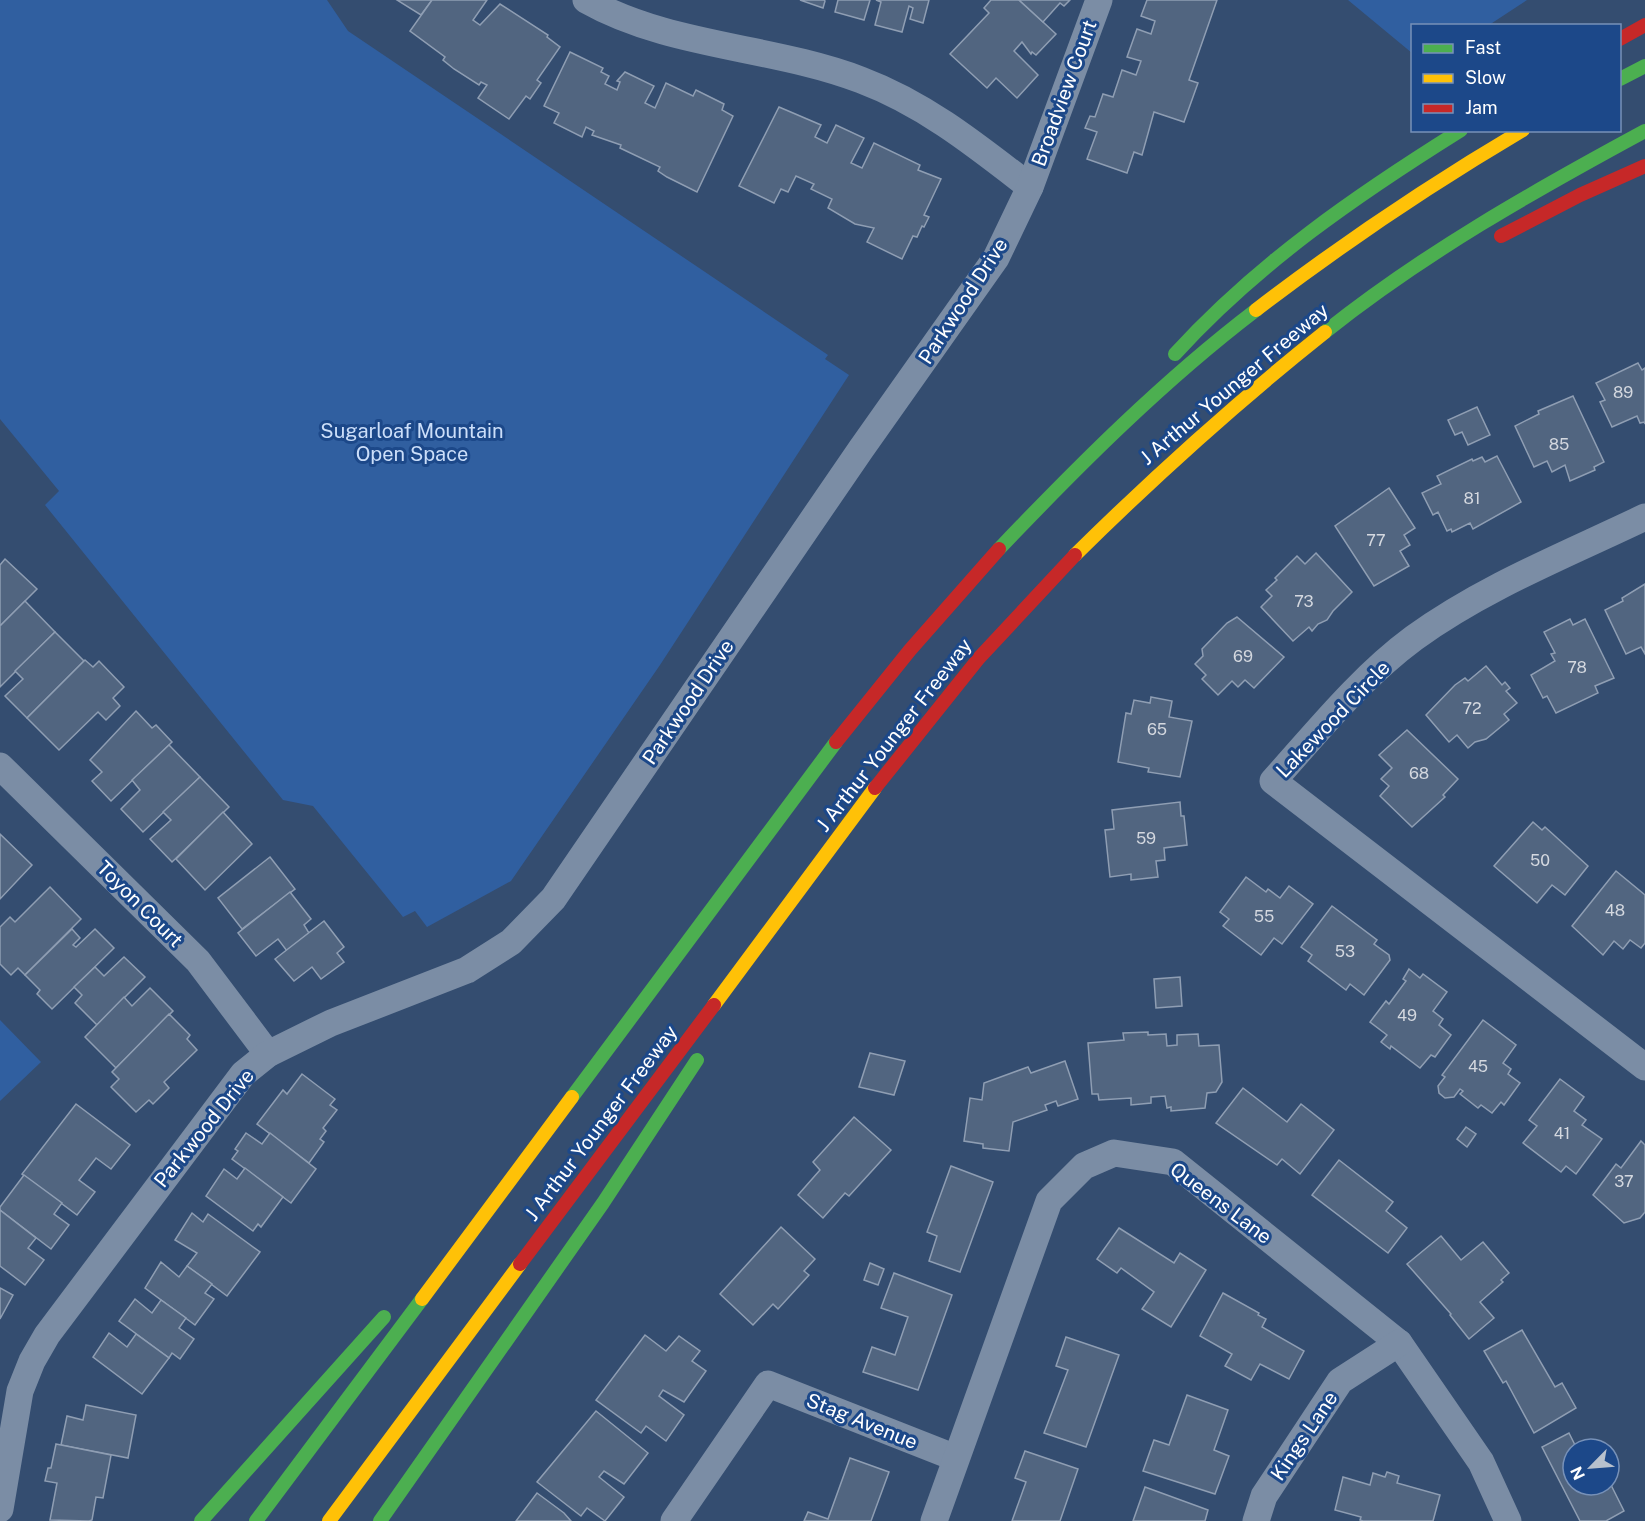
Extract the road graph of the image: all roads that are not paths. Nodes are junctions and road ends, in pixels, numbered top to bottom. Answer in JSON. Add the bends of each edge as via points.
{"nodes":[{"id":1,"x":586,"y":0,"type":"edge"},
{"id":2,"x":1099,"y":0,"type":"edge"},
{"id":3,"x":1645,"y":25,"type":"edge"},
{"id":4,"x":1621,"y":38,"type":"edge"},
{"id":5,"x":1645,"y":66,"type":"edge"},
{"id":6,"x":1621,"y":78,"type":"edge"},
{"id":7,"x":1645,"y":131,"type":"edge"},
{"id":8,"x":1458,"y":132,"type":"edge"},
{"id":9,"x":1520,"y":132,"type":"edge"},
{"id":10,"x":1645,"y":166,"type":"edge"},
{"id":11,"x":1030,"y":187,"type":"junction"},
{"id":12,"x":1492,"y":242,"type":"dead end"},
{"id":13,"x":1347,"y":333,"type":"dead end"},
{"id":14,"x":1230,"y":406,"type":"junction"},
{"id":15,"x":1078,"y":467,"type":"junction"},
{"id":16,"x":1645,"y":517,"type":"edge"},
{"id":17,"x":0,"y":766,"type":"edge"},
{"id":18,"x":864,"y":801,"type":"junction"},
{"id":19,"x":738,"y":997,"type":"dead end"},
{"id":20,"x":706,"y":1046,"type":"dead end"},
{"id":21,"x":268,"y":1054,"type":"junction"},
{"id":22,"x":1645,"y":1067,"type":"edge"},
{"id":23,"x":513,"y":1176,"type":"junction"},
{"id":24,"x":418,"y":1280,"type":"dead end"},
{"id":25,"x":394,"y":1306,"type":"dead end"},
{"id":26,"x":1399,"y":1343,"type":"junction"},
{"id":27,"x":956,"y":1458,"type":"junction"},
{"id":28,"x":0,"y":1509,"type":"edge"},
{"id":29,"x":201,"y":1521,"type":"edge"},
{"id":30,"x":256,"y":1521,"type":"edge"},
{"id":31,"x":328,"y":1521,"type":"edge"},
{"id":32,"x":380,"y":1521,"type":"edge"},
{"id":33,"x":674,"y":1521,"type":"edge"},
{"id":34,"x":934,"y":1521,"type":"edge"},
{"id":35,"x":1256,"y":1521,"type":"edge"},
{"id":36,"x":1508,"y":1521,"type":"edge"}],
"edges":[{"from":1,"to":11,"type":"street","via":[[672,33],[861,80],[947,123]]},
{"from":2,"to":11,"type":"street","name":"Broadview Court"},
{"from":3,"to":4,"type":"highway"},
{"from":5,"to":6,"type":"highway"},
{"from":7,"to":14,"type":"highway","name":"J Arthur Younger Freeway","via":[[1523,198],[1422,262]]},
{"from":8,"to":15,"type":"highway","via":[[1353,201],[1271,263],[1211,316]]},
{"from":9,"to":15,"type":"highway","name":"J Arthur Younger Freeway","via":[[1408,201],[1309,270],[1213,345]]},
{"from":10,"to":12,"type":"highway","via":[[1563,203]]},
{"from":11,"to":21,"type":"street","name":"Parkwood Drive","via":[[996,258],[553,899],[511,942],[467,970],[331,1023]]},
{"from":13,"to":14,"type":"highway"},
{"from":14,"to":18,"type":"highway","name":"J Arthur Younger Freeway","via":[[1141,486],[1048,580],[951,691]]},
{"from":15,"to":23,"type":"highway","name":"J Arthur Younger Freeway","via":[[992,554],[875,692]]},
{"from":16,"to":22,"type":"street","name":"Lakewood Circle","via":[[1468,604],[1412,640],[1338,709],[1273,781]]},
{"from":17,"to":21,"type":"street","name":"Toyon Court","via":[[198,961]]},
{"from":18,"to":19,"type":"highway"},
{"from":18,"to":31,"type":"highway","name":"J Arthur Younger Freeway"},
{"from":20,"to":32,"type":"highway","via":[[603,1203]]},
{"from":21,"to":28,"type":"street","name":"Parkwood Drive","via":[[243,1074],[47,1335],[20,1391]]},
{"from":23,"to":24,"type":"highway"},
{"from":23,"to":30,"type":"highway","name":"J Arthur Younger Freeway"},
{"from":25,"to":29,"type":"highway"},
{"from":26,"to":27,"type":"street","name":"Queens Lane","via":[[1173,1162],[1114,1153],[1084,1166],[1049,1201]]},
{"from":26,"to":35,"type":"street","name":"Kings Lane","via":[[1340,1381],[1264,1496]]},
{"from":26,"to":36,"type":"street","name":"Queens Lane","via":[[1481,1462]]},
{"from":27,"to":33,"type":"street","name":"Stag Avenue","via":[[768,1383]]},
{"from":27,"to":34,"type":"street","name":"Queens Lane"}]}
